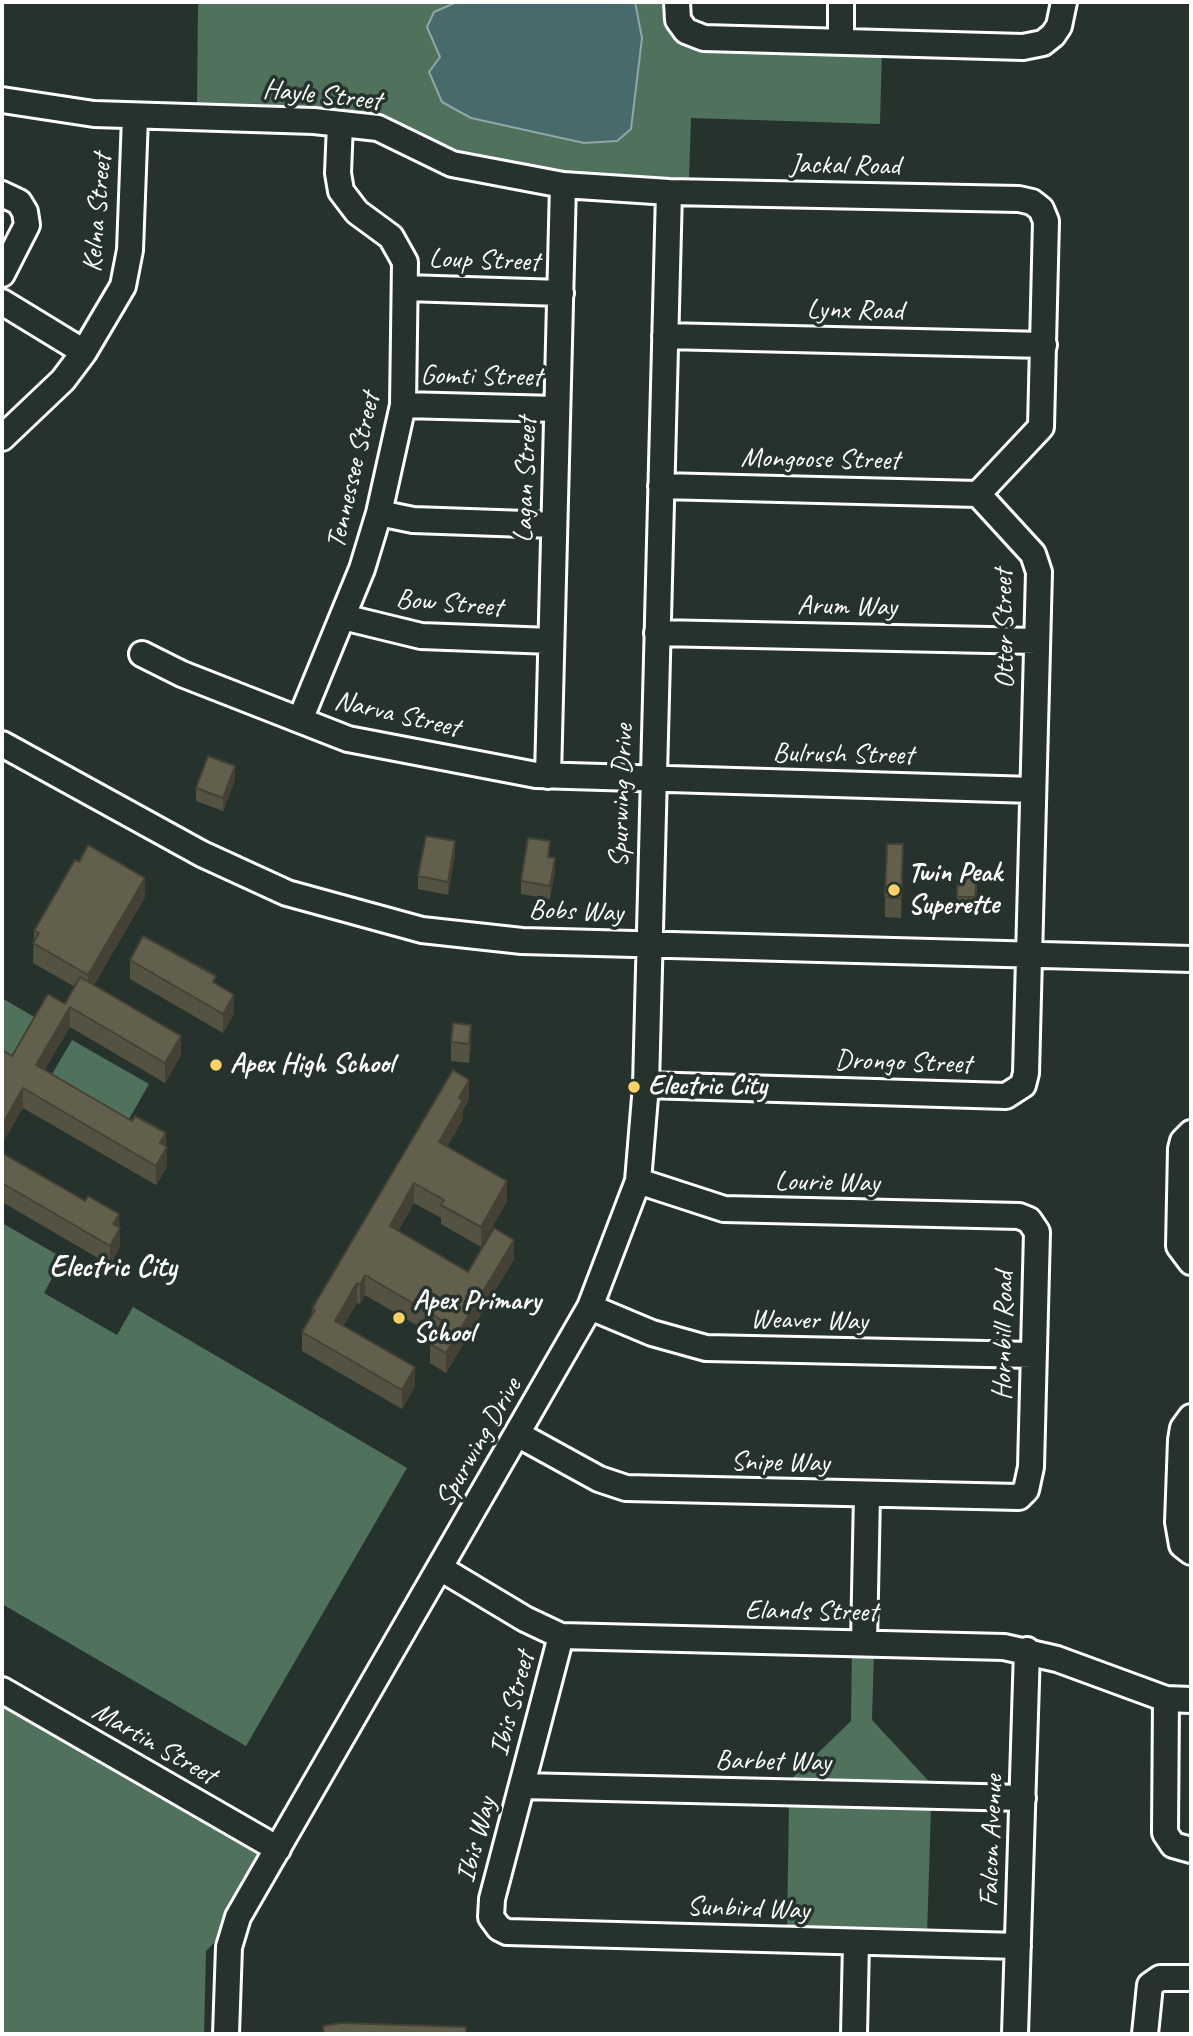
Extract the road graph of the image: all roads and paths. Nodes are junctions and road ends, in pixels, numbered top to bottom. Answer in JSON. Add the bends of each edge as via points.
{"nodes":[{"id":1,"x":677,"y":2,"type":"edge"},
{"id":2,"x":841,"y":2,"type":"edge"},
{"id":3,"x":1064,"y":2,"type":"edge"},
{"id":4,"x":841,"y":41,"type":"junction"},
{"id":5,"x":2,"y":100,"type":"edge"},
{"id":6,"x":135,"y":117,"type":"junction"},
{"id":7,"x":340,"y":124,"type":"junction"},
{"id":8,"x":563,"y":185,"type":"junction"},
{"id":9,"x":669,"y":192,"type":"junction"},
{"id":10,"x":2,"y":194,"type":"edge"},
{"id":11,"x":2,"y":274,"type":"edge"},
{"id":12,"x":406,"y":288,"type":"junction"},
{"id":13,"x":561,"y":293,"type":"junction"},
{"id":14,"x":2,"y":302,"type":"edge"},
{"id":15,"x":665,"y":336,"type":"junction"},
{"id":16,"x":1044,"y":345,"type":"junction"},
{"id":17,"x":84,"y":352,"type":"junction"},
{"id":18,"x":403,"y":405,"type":"junction"},
{"id":19,"x":557,"y":409,"type":"junction"},
{"id":20,"x":2,"y":438,"type":"edge"},
{"id":21,"x":661,"y":486,"type":"junction"},
{"id":22,"x":978,"y":494,"type":"junction"},
{"id":23,"x":379,"y":513,"type":"junction"},
{"id":24,"x":554,"y":525,"type":"junction"},
{"id":25,"x":343,"y":617,"type":"junction"},
{"id":26,"x":657,"y":633,"type":"junction"},
{"id":27,"x":551,"y":641,"type":"junction"},
{"id":28,"x":1037,"y":641,"type":"junction"},
{"id":29,"x":142,"y":654,"type":"dead end"},
{"id":30,"x":300,"y":720,"type":"junction"},
{"id":31,"x":2,"y":744,"type":"edge"},
{"id":32,"x":548,"y":776,"type":"junction"},
{"id":33,"x":652,"y":780,"type":"junction"},
{"id":34,"x":1033,"y":790,"type":"junction"},
{"id":35,"x":648,"y":944,"type":"junction"},
{"id":36,"x":1029,"y":954,"type":"junction"},
{"id":37,"x":1191,"y":959,"type":"edge"},
{"id":38,"x":646,"y":1085,"type":"junction"},
{"id":39,"x":1191,"y":1133,"type":"edge"},
{"id":40,"x":638,"y":1181,"type":"junction"},
{"id":41,"x":1019,"y":1216,"type":"joint"},
{"id":42,"x":1191,"y":1262,"type":"edge"},
{"id":43,"x":590,"y":1307,"type":"junction"},
{"id":44,"x":1033,"y":1355,"type":"junction"},
{"id":45,"x":1191,"y":1417,"type":"edge"},
{"id":46,"x":519,"y":1434,"type":"junction"},
{"id":47,"x":1031,"y":1467,"type":"joint"},
{"id":48,"x":867,"y":1494,"type":"junction"},
{"id":49,"x":1191,"y":1552,"type":"edge"},
{"id":50,"x":440,"y":1568,"type":"junction"},
{"id":51,"x":561,"y":1636,"type":"junction"},
{"id":52,"x":864,"y":1642,"type":"junction"},
{"id":53,"x":1027,"y":1650,"type":"junction"},
{"id":54,"x":2,"y":1690,"type":"edge"},
{"id":55,"x":1166,"y":1699,"type":"junction"},
{"id":56,"x":1191,"y":1700,"type":"edge"},
{"id":57,"x":522,"y":1786,"type":"junction"},
{"id":58,"x":1023,"y":1798,"type":"junction"},
{"id":59,"x":278,"y":1849,"type":"junction"},
{"id":60,"x":1191,"y":1850,"type":"edge"},
{"id":61,"x":490,"y":1909,"type":"joint"},
{"id":62,"x":856,"y":1943,"type":"junction"},
{"id":63,"x":1018,"y":1946,"type":"junction"},
{"id":64,"x":1191,"y":1978,"type":"edge"},
{"id":65,"x":226,"y":2034,"type":"edge"},
{"id":66,"x":854,"y":2034,"type":"edge"},
{"id":67,"x":1015,"y":2034,"type":"edge"},
{"id":68,"x":1145,"y":2034,"type":"edge"}],
"edges":[{"from":1,"to":4,"type":"street","via":[[678,20],[693,36]]},
{"from":2,"to":4,"type":"street"},
{"from":3,"to":4,"type":"street","via":[[1053,35],[1043,43],[1023,47]]},
{"from":5,"to":6,"type":"street","name":"Hayle Street"},
{"from":6,"to":7,"type":"street","name":"Hayle Street"},
{"from":6,"to":17,"type":"street","name":"Kelna Street","via":[[129,263],[117,297]]},
{"from":7,"to":8,"type":"street","name":"Hayle Street","via":[[378,128],[452,164]]},
{"from":7,"to":12,"type":"street","name":"Tennessee Street","via":[[341,191],[350,206],[397,244],[405,262]]},
{"from":8,"to":9,"type":"street","name":"Hayle Street"},
{"from":8,"to":13,"type":"street","name":"Lagan Street"},
{"from":9,"to":15,"type":"street","name":"Spurwing Drive"},
{"from":9,"to":16,"type":"street","name":"Jackal Road","via":[[1020,199],[1038,204],[1046,221]]},
{"from":10,"to":11,"type":"street","via":[[19,202],[27,225]]},
{"from":12,"to":13,"type":"street","name":"Loup Street"},
{"from":12,"to":18,"type":"street","name":"Tennessee Street"},
{"from":13,"to":19,"type":"street","name":"Lagan Street"},
{"from":14,"to":17,"type":"street"},
{"from":15,"to":16,"type":"street","name":"Lynx Road"},
{"from":15,"to":21,"type":"street","name":"Spurwing Drive"},
{"from":16,"to":22,"type":"street","via":[[1041,427]]},
{"from":17,"to":20,"type":"street","name":"Kelna Street","via":[[63,380]]},
{"from":18,"to":19,"type":"street","name":"Gomti Street"},
{"from":18,"to":23,"type":"street","name":"Tennessee Street"},
{"from":19,"to":24,"type":"street","name":"Lagan Street"},
{"from":21,"to":22,"type":"street","name":"Mongoose Street"},
{"from":21,"to":26,"type":"street","name":"Spurwing Drive"},
{"from":22,"to":28,"type":"street","name":"Otter Street","via":[[1037,561]]},
{"from":23,"to":24,"type":"street","via":[[413,520]]},
{"from":23,"to":25,"type":"street","name":"Tennessee Street"},
{"from":24,"to":27,"type":"street","name":"Lagan Street"},
{"from":25,"to":27,"type":"street","name":"Bow Street","via":[[421,636]]},
{"from":25,"to":30,"type":"street","name":"Tennessee Street"},
{"from":26,"to":28,"type":"street","name":"Arum Way"},
{"from":26,"to":33,"type":"street","name":"Spurwing Drive"},
{"from":27,"to":32,"type":"street","name":"Lagan Street"},
{"from":28,"to":34,"type":"street","name":"Otter Street"},
{"from":29,"to":30,"type":"street","name":"Narva Street"},
{"from":30,"to":32,"type":"street","name":"Narva Street","via":[[348,739]]},
{"from":31,"to":35,"type":"street","name":"Bobs Way","via":[[202,854],[287,894],[422,930],[522,941]]},
{"from":32,"to":33,"type":"street","name":"Narva Street"},
{"from":33,"to":34,"type":"street","name":"Bulrush Street"},
{"from":33,"to":35,"type":"street","name":"Spurwing Drive"},
{"from":34,"to":36,"type":"street","name":"Otter Street"},
{"from":35,"to":36,"type":"street","name":"Bobs Way"},
{"from":35,"to":38,"type":"street","name":"Spurwing Drive"},
{"from":36,"to":37,"type":"street","name":"Bobs Way"},
{"from":36,"to":38,"type":"street","name":"Drongo Street","via":[[1026,1073],[1023,1085],[1013,1094]]},
{"from":38,"to":40,"type":"street","name":"Spurwing Drive"},
{"from":39,"to":42,"type":"street","via":[[1181,1149],[1179,1246]]},
{"from":40,"to":41,"type":"street","name":"Lourie Way","via":[[724,1209]]},
{"from":40,"to":43,"type":"street","name":"Spurwing Drive"},
{"from":41,"to":44,"type":"street","name":"Hornbill Road","via":[[1034,1224],[1037,1232]]},
{"from":43,"to":44,"type":"street","name":"Weaver Way","via":[[652,1333],[706,1348]]},
{"from":43,"to":46,"type":"street","name":"Spurwing Drive"},
{"from":44,"to":47,"type":"street","name":"Hornbill Road"},
{"from":45,"to":49,"type":"street","via":[[1181,1440],[1178,1522],[1182,1545]]},
{"from":46,"to":48,"type":"street","name":"Snipe Way","via":[[599,1479],[626,1488]]},
{"from":46,"to":50,"type":"street","name":"Spurwing Drive"},
{"from":47,"to":48,"type":"street","name":"Snipe Way","via":[[1026,1490],[1019,1497]]},
{"from":48,"to":52,"type":"street"},
{"from":50,"to":51,"type":"street","name":"Elands Street"},
{"from":50,"to":59,"type":"street","name":"Spurwing Drive"},
{"from":51,"to":52,"type":"street","name":"Elands Street"},
{"from":51,"to":57,"type":"street","name":"Ibis Street"},
{"from":52,"to":53,"type":"street","name":"Elands Street"},
{"from":53,"to":55,"type":"street","name":"Elands Street"},
{"from":53,"to":58,"type":"street","name":"Falcon Avenue"},
{"from":54,"to":59,"type":"street","name":"Martin Street"},
{"from":55,"to":56,"type":"street","name":"Elands Street"},
{"from":55,"to":60,"type":"street","via":[[1165,1833],[1173,1845]]},
{"from":57,"to":58,"type":"street","name":"Barbet Way"},
{"from":57,"to":61,"type":"street","name":"Ibis Way"},
{"from":58,"to":63,"type":"street","name":"Falcon Avenue"},
{"from":59,"to":65,"type":"street","name":"Spurwing Drive","via":[[232,1933]]},
{"from":61,"to":62,"type":"street","name":"Sunbird Way","via":[[495,1924],[507,1931]]},
{"from":62,"to":63,"type":"street","name":"Sunbird Way"},
{"from":62,"to":66,"type":"street"},
{"from":63,"to":67,"type":"street","name":"Falcon Avenue"},
{"from":64,"to":68,"type":"street","via":[[1160,1978],[1150,1985]]}]}
